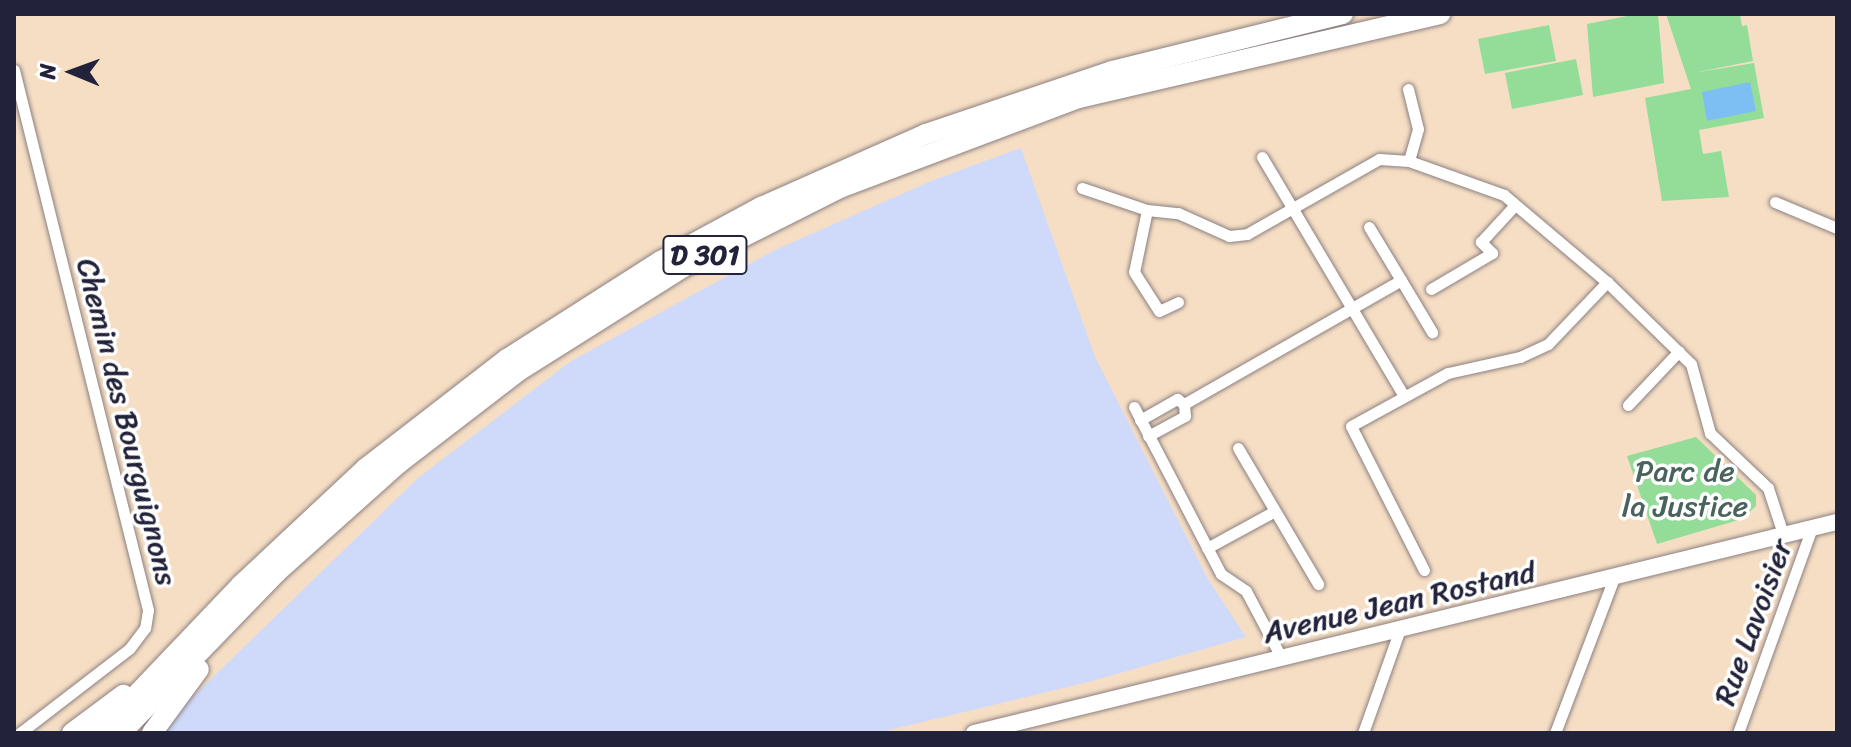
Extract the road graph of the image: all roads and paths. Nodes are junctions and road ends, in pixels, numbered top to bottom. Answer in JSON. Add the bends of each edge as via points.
{"nodes":[{"id":1,"x":1343,"y":14,"type":"edge"},
{"id":2,"x":1358,"y":14,"type":"edge"},
{"id":3,"x":1439,"y":14,"type":"edge"},
{"id":4,"x":1242,"y":39,"type":"junction"},
{"id":5,"x":14,"y":70,"type":"edge"},
{"id":6,"x":1408,"y":89,"type":"dead end"},
{"id":7,"x":1262,"y":157,"type":"dead end"},
{"id":8,"x":1409,"y":161,"type":"junction"},
{"id":9,"x":1082,"y":188,"type":"dead end"},
{"id":10,"x":1775,"y":202,"type":"dead end"},
{"id":11,"x":1514,"y":206,"type":"junction"},
{"id":12,"x":1292,"y":207,"type":"junction"},
{"id":13,"x":1147,"y":210,"type":"junction"},
{"id":14,"x":1369,"y":227,"type":"dead end"},
{"id":15,"x":1837,"y":228,"type":"edge"},
{"id":16,"x":1401,"y":280,"type":"junction"},
{"id":17,"x":1607,"y":282,"type":"junction"},
{"id":18,"x":1431,"y":289,"type":"dead end"},
{"id":19,"x":1178,"y":302,"type":"dead end"},
{"id":20,"x":1352,"y":308,"type":"junction"},
{"id":21,"x":1432,"y":332,"type":"dead end"},
{"id":22,"x":564,"y":341,"type":"junction"},
{"id":23,"x":1679,"y":351,"type":"junction"},
{"id":24,"x":1404,"y":396,"type":"junction"},
{"id":25,"x":1184,"y":404,"type":"junction"},
{"id":26,"x":1628,"y":405,"type":"dead end"},
{"id":27,"x":1134,"y":407,"type":"dead end"},
{"id":28,"x":1140,"y":420,"type":"junction"},
{"id":29,"x":1148,"y":436,"type":"junction"},
{"id":30,"x":1238,"y":448,"type":"dead end"},
{"id":31,"x":1275,"y":511,"type":"junction"},
{"id":32,"x":1837,"y":522,"type":"edge"},
{"id":33,"x":1812,"y":528,"type":"junction"},
{"id":34,"x":1783,"y":534,"type":"junction"},
{"id":35,"x":1207,"y":548,"type":"junction"},
{"id":36,"x":1424,"y":570,"type":"dead end"},
{"id":37,"x":1613,"y":580,"type":"junction"},
{"id":38,"x":1318,"y":584,"type":"dead end"},
{"id":39,"x":1399,"y":632,"type":"junction"},
{"id":40,"x":1282,"y":659,"type":"junction"},
{"id":41,"x":138,"y":692,"type":"junction"},
{"id":42,"x":20,"y":733,"type":"edge"},
{"id":43,"x":72,"y":733,"type":"edge"},
{"id":44,"x":100,"y":733,"type":"edge"},
{"id":45,"x":121,"y":733,"type":"edge"},
{"id":46,"x":152,"y":733,"type":"edge"},
{"id":47,"x":974,"y":733,"type":"edge"},
{"id":48,"x":1363,"y":733,"type":"edge"},
{"id":49,"x":1555,"y":733,"type":"edge"},
{"id":50,"x":1738,"y":733,"type":"edge"}],
"edges":[{"from":1,"to":4,"type":"highway"},
{"from":2,"to":4,"type":"highway","number":"D 301"},
{"from":3,"to":22,"type":"highway","number":"D 301","via":[[1108,91],[913,156],[766,223]]},
{"from":4,"to":41,"type":"highway","number":"D 301","via":[[1112,71],[926,134],[838,170],[661,261],[570,316],[415,428],[307,521]]},
{"from":5,"to":42,"type":"street","name":"Chemin des Bourguignons","via":[[148,610],[145,628],[129,649]]},
{"from":6,"to":8,"type":"street","via":[[1418,129]]},
{"from":7,"to":12,"type":"street"},
{"from":8,"to":11,"type":"street","via":[[1493,190]]},
{"from":8,"to":12,"type":"street","via":[[1379,159]]},
{"from":9,"to":13,"type":"street"},
{"from":10,"to":15,"type":"street"},
{"from":11,"to":17,"type":"street"},
{"from":11,"to":18,"type":"street","via":[[1481,242],[1492,253]]},
{"from":12,"to":13,"type":"street","via":[[1247,234],[1229,236],[1178,213]]},
{"from":12,"to":20,"type":"street"},
{"from":13,"to":19,"type":"street","via":[[1134,272],[1159,311]]},
{"from":14,"to":16,"type":"street"},
{"from":16,"to":20,"type":"street"},
{"from":16,"to":21,"type":"street"},
{"from":17,"to":23,"type":"street"},
{"from":17,"to":24,"type":"street","via":[[1548,344],[1520,357],[1448,373]]},
{"from":20,"to":24,"type":"street"},
{"from":20,"to":25,"type":"street"},
{"from":22,"to":45,"type":"highway","number":"D 301","via":[[464,411],[336,517]]},
{"from":22,"to":46,"type":"highway","via":[[427,451],[299,565],[183,687]]},
{"from":23,"to":26,"type":"street"},
{"from":23,"to":34,"type":"street","via":[[1691,364],[1710,433],[1768,488]]},
{"from":24,"to":36,"type":"street","via":[[1351,426]]},
{"from":25,"to":28,"type":"street","via":[[1177,399]]},
{"from":25,"to":29,"type":"street","via":[[1185,416]]},
{"from":27,"to":28,"type":"street"},
{"from":28,"to":29,"type":"street"},
{"from":29,"to":35,"type":"street"},
{"from":30,"to":31,"type":"street"},
{"from":31,"to":35,"type":"street"},
{"from":31,"to":38,"type":"street"},
{"from":32,"to":33,"type":"street","name":"Avenue Jean Rostand"},
{"from":33,"to":34,"type":"street","name":"Avenue Jean Rostand"},
{"from":33,"to":50,"type":"street","name":"Rue Lavoisier"},
{"from":34,"to":37,"type":"street","name":"Avenue Jean Rostand"},
{"from":35,"to":40,"type":"street","via":[[1221,574],[1246,591]]},
{"from":37,"to":39,"type":"street","name":"Avenue Jean Rostand"},
{"from":37,"to":49,"type":"street"},
{"from":39,"to":40,"type":"street","name":"Avenue Jean Rostand"},
{"from":39,"to":48,"type":"street"},
{"from":40,"to":47,"type":"street","name":"Avenue Jean Rostand"},
{"from":41,"to":43,"type":"highway","via":[[118,696]]},
{"from":41,"to":44,"type":"highway","number":"D 301"}]}
